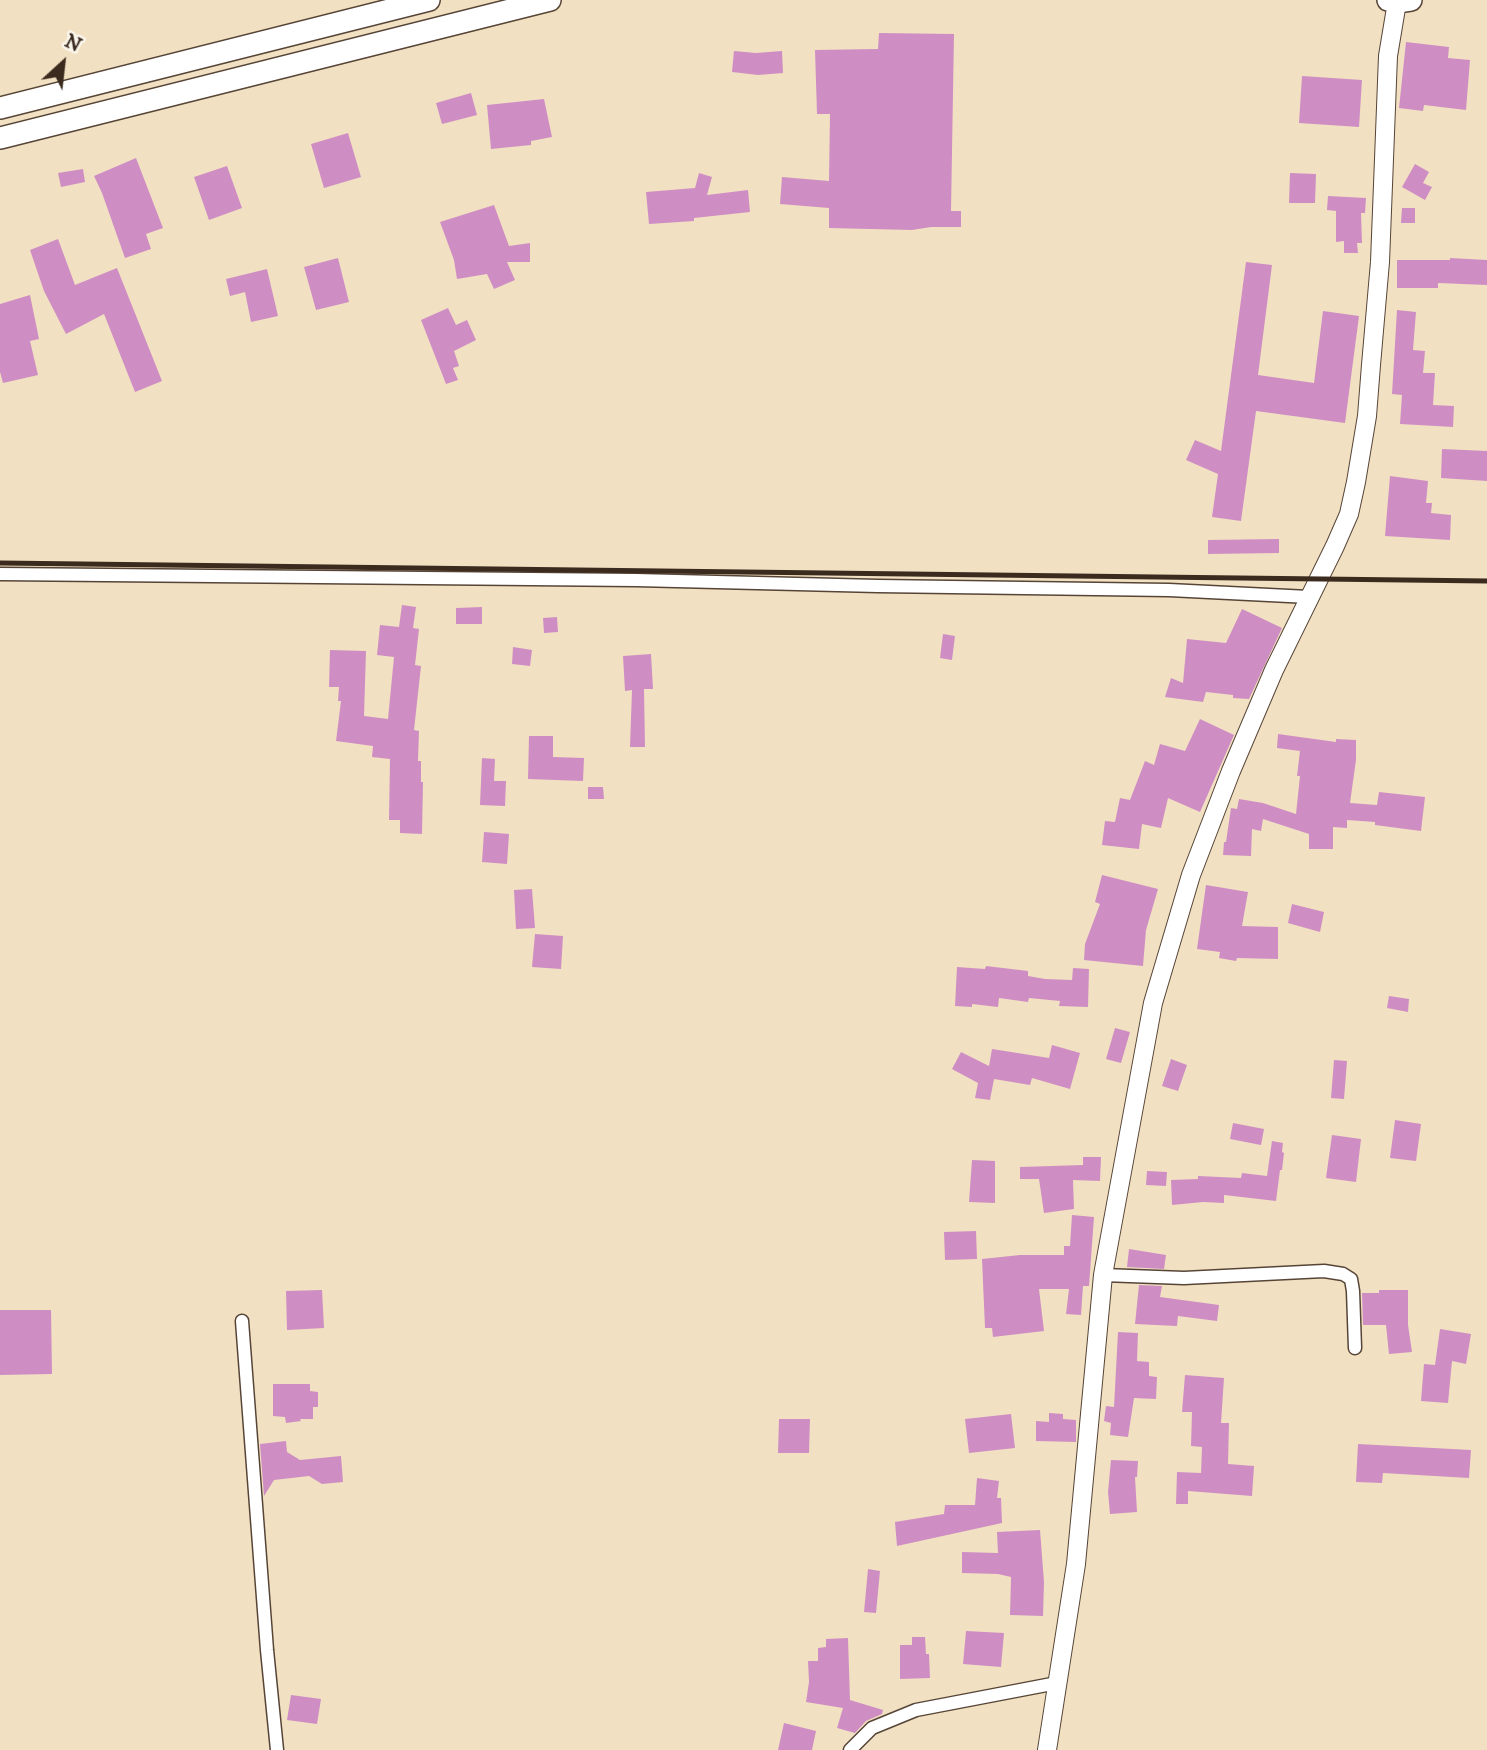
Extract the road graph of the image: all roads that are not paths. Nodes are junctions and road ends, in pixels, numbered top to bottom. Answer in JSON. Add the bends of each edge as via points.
{"nodes":[{"id":1,"x":429,"y":0,"type":"edge"},
{"id":2,"x":550,"y":0,"type":"edge"},
{"id":3,"x":1399,"y":1,"type":"edge"},
{"id":4,"x":0,"y":108,"type":"edge"},
{"id":5,"x":0,"y":138,"type":"edge"},
{"id":6,"x":0,"y":575,"type":"edge"},
{"id":7,"x":1309,"y":597,"type":"junction"},
{"id":8,"x":1103,"y":1275,"type":"junction"},
{"id":9,"x":242,"y":1321,"type":"dead end"},
{"id":10,"x":1355,"y":1348,"type":"dead end"},
{"id":11,"x":1057,"y":1683,"type":"junction"},
{"id":12,"x":277,"y":1750,"type":"edge"},
{"id":13,"x":850,"y":1750,"type":"edge"},
{"id":14,"x":1046,"y":1750,"type":"edge"}],
"edges":[{"from":1,"to":4,"type":"highway"},
{"from":2,"to":5,"type":"highway"},
{"from":3,"to":7,"type":"main road","via":[[1388,56],[1380,262],[1367,416],[1349,514]]},
{"from":6,"to":7,"type":"street","via":[[636,580]]},
{"from":7,"to":8,"type":"main road","via":[[1231,771],[1191,875],[1153,1003]]},
{"from":8,"to":10,"type":"street","via":[[1343,1274],[1351,1279],[1353,1291]]},
{"from":8,"to":11,"type":"main road","via":[[1076,1564]]},
{"from":9,"to":12,"type":"street"},
{"from":11,"to":13,"type":"street","via":[[916,1710],[872,1728]]},
{"from":11,"to":14,"type":"main road"}]}
